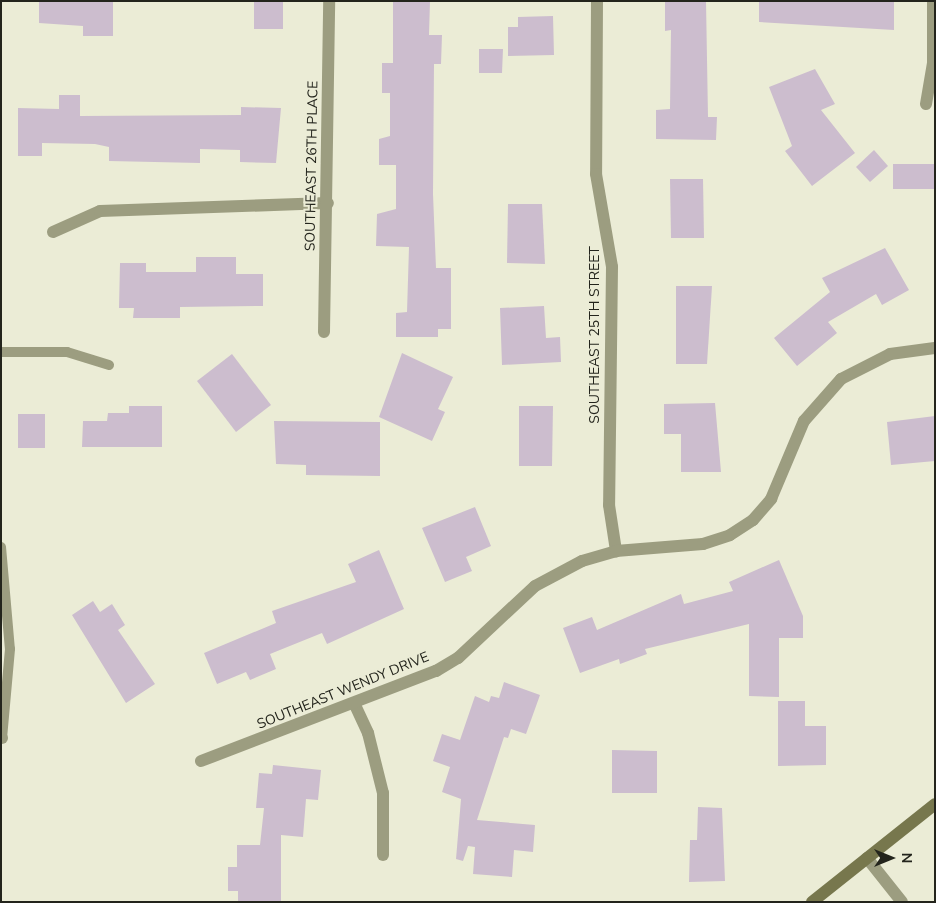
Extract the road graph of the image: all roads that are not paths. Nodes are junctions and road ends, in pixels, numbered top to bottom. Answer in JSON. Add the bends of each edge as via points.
{"nodes":[{"id":1,"x":329,"y":1,"type":"edge"},
{"id":2,"x":597,"y":1,"type":"edge"},
{"id":3,"x":933,"y":1,"type":"edge"},
{"id":4,"x":926,"y":104,"type":"dead end"},
{"id":5,"x":328,"y":203,"type":"junction"},
{"id":6,"x":53,"y":232,"type":"dead end"},
{"id":7,"x":324,"y":332,"type":"dead end"},
{"id":8,"x":935,"y":348,"type":"edge"},
{"id":9,"x":1,"y":352,"type":"edge"},
{"id":10,"x":109,"y":365,"type":"dead end"},
{"id":11,"x":1,"y":547,"type":"edge"},
{"id":12,"x":616,"y":551,"type":"junction"},
{"id":13,"x":355,"y":705,"type":"junction"},
{"id":14,"x":2,"y":738,"type":"edge"},
{"id":15,"x":201,"y":761,"type":"dead end"},
{"id":16,"x":935,"y":804,"type":"edge"},
{"id":17,"x":383,"y":855,"type":"dead end"},
{"id":18,"x":868,"y":858,"type":"junction"},
{"id":19,"x":812,"y":902,"type":"edge"},
{"id":20,"x":902,"y":902,"type":"edge"}],
"edges":[{"from":1,"to":5,"type":"street","name":"SOUTHEAST 26TH PLACE"},
{"from":2,"to":12,"type":"street","name":"SOUTHEAST 25TH STREET","via":[[596,174],[612,267],[609,504]]},
{"from":3,"to":4,"type":"street","via":[[933,63]]},
{"from":5,"to":6,"type":"street","via":[[100,211]]},
{"from":5,"to":7,"type":"street","name":"SOUTHEAST 26TH PLACE"},
{"from":8,"to":12,"type":"street","name":"SOUTHEAST WENDY DRIVE","via":[[890,354],[840,380],[804,421],[771,499],[753,520],[730,535],[703,544]]},
{"from":9,"to":10,"type":"lane","via":[[67,352]]},
{"from":11,"to":14,"type":"lane","via":[[10,649]]},
{"from":12,"to":13,"type":"street","name":"SOUTHEAST WENDY DRIVE","via":[[582,561],[535,586],[458,658]]},
{"from":13,"to":15,"type":"street","name":"SOUTHEAST WENDY DRIVE"},
{"from":13,"to":17,"type":"street","via":[[368,733],[383,793]]},
{"from":16,"to":18,"type":"main road"},
{"from":18,"to":19,"type":"main road"},
{"from":18,"to":20,"type":"street"}]}
